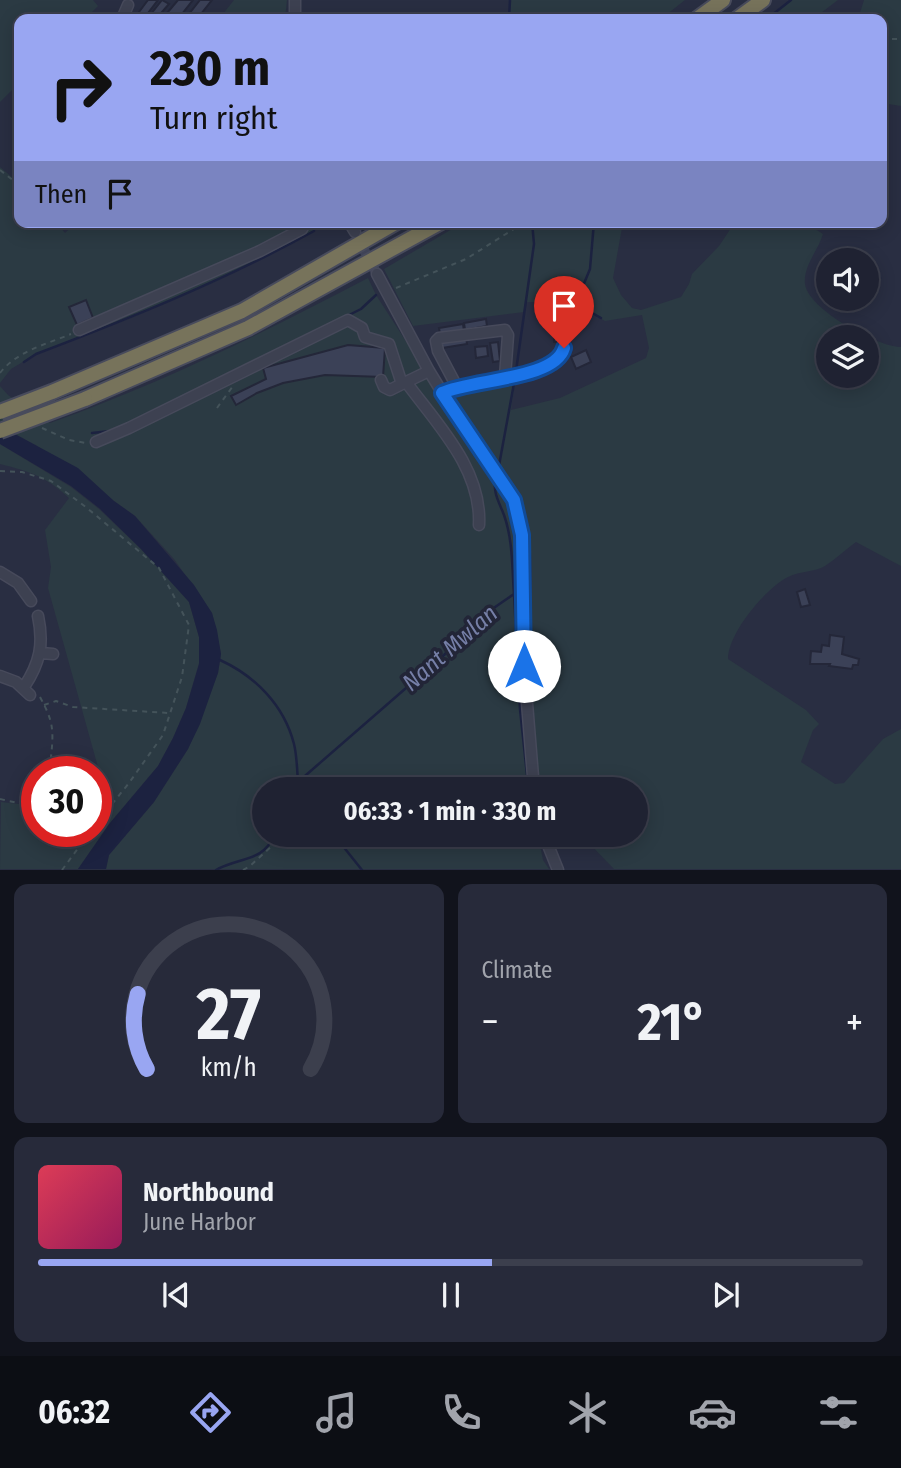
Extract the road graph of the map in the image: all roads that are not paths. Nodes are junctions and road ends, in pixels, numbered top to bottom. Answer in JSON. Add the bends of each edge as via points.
{"nodes":[{"id":1,"x":723,"y":0,"type":"edge"},
{"id":2,"x":763,"y":0,"type":"edge"},
{"id":3,"x":128,"y":5,"type":"dead end"},
{"id":4,"x":124,"y":14,"type":"edge"},
{"id":5,"x":704,"y":14,"type":"edge"},
{"id":6,"x":744,"y":14,"type":"edge"},
{"id":7,"x":303,"y":228,"type":"edge"},
{"id":8,"x":353,"y":228,"type":"edge"},
{"id":9,"x":387,"y":228,"type":"edge"},
{"id":10,"x":430,"y":228,"type":"edge"},
{"id":11,"x":355,"y":232,"type":"tunnel mouth"},
{"id":12,"x":377,"y":274,"type":"tunnel mouth"},
{"id":13,"x":79,"y":330,"type":"road end"},
{"id":14,"x":564,"y":348,"type":"dead end"},
{"id":15,"x":429,"y":371,"type":"junction"},
{"id":16,"x":507,"y":377,"type":"junction"},
{"id":17,"x":381,"y":380,"type":"dead end"},
{"id":18,"x":404,"y":383,"type":"junction"},
{"id":19,"x":457,"y":387,"type":"junction"},
{"id":20,"x":442,"y":393,"type":"junction"},
{"id":21,"x":0,"y":412,"type":"edge"},
{"id":22,"x":0,"y":431,"type":"edge"},
{"id":23,"x":96,"y":442,"type":"dead end"},
{"id":24,"x":479,"y":525,"type":"dead end"},
{"id":25,"x":0,"y":572,"type":"edge"},
{"id":26,"x":25,"y":577,"type":"dead end"},
{"id":27,"x":14,"y":581,"type":"junction"},
{"id":28,"x":31,"y":601,"type":"dead end"},
{"id":29,"x":38,"y":616,"type":"dead end"},
{"id":30,"x":41,"y":653,"type":"junction"},
{"id":31,"x":53,"y":654,"type":"dead end"},
{"id":32,"x":0,"y":676,"type":"edge"},
{"id":33,"x":532,"y":777,"type":"edge"},
{"id":34,"x":549,"y":847,"type":"edge"},
{"id":35,"x":558,"y":870,"type":"edge"}],
"edges":[{"from":1,"to":5,"type":"highway"},
{"from":2,"to":6,"type":"highway"},
{"from":3,"to":4,"type":"street"},
{"from":7,"to":13,"type":"street"},
{"from":8,"to":11,"type":"street"},
{"from":9,"to":21,"type":"highway","bridge":true,"via":[[242,311]]},
{"from":10,"to":22,"type":"highway","bridge":true,"via":[[248,328]]},
{"from":12,"to":15,"type":"street"},
{"from":14,"to":16,"type":"street","via":[[558,360],[544,368]]},
{"from":15,"to":18,"type":"street"},
{"from":15,"to":20,"type":"street"},
{"from":16,"to":19,"type":"street"},
{"from":16,"to":19,"type":"street","via":[[505,330],[439,338],[438,351]]},
{"from":17,"to":18,"type":"street","via":[[390,390]]},
{"from":18,"to":23,"type":"street","via":[[389,344],[365,337],[362,328],[348,320]]},
{"from":18,"to":24,"type":"street","via":[[456,448],[472,481]]},
{"from":19,"to":20,"type":"street"},
{"from":20,"to":33,"type":"street","via":[[514,500],[522,535],[524,666]]},
{"from":25,"to":27,"type":"street"},
{"from":26,"to":27,"type":"street"},
{"from":27,"to":28,"type":"street"},
{"from":29,"to":30,"type":"street"},
{"from":30,"to":31,"type":"street"},
{"from":30,"to":32,"type":"street","via":[[27,691]]},
{"from":34,"to":35,"type":"street"}]}
